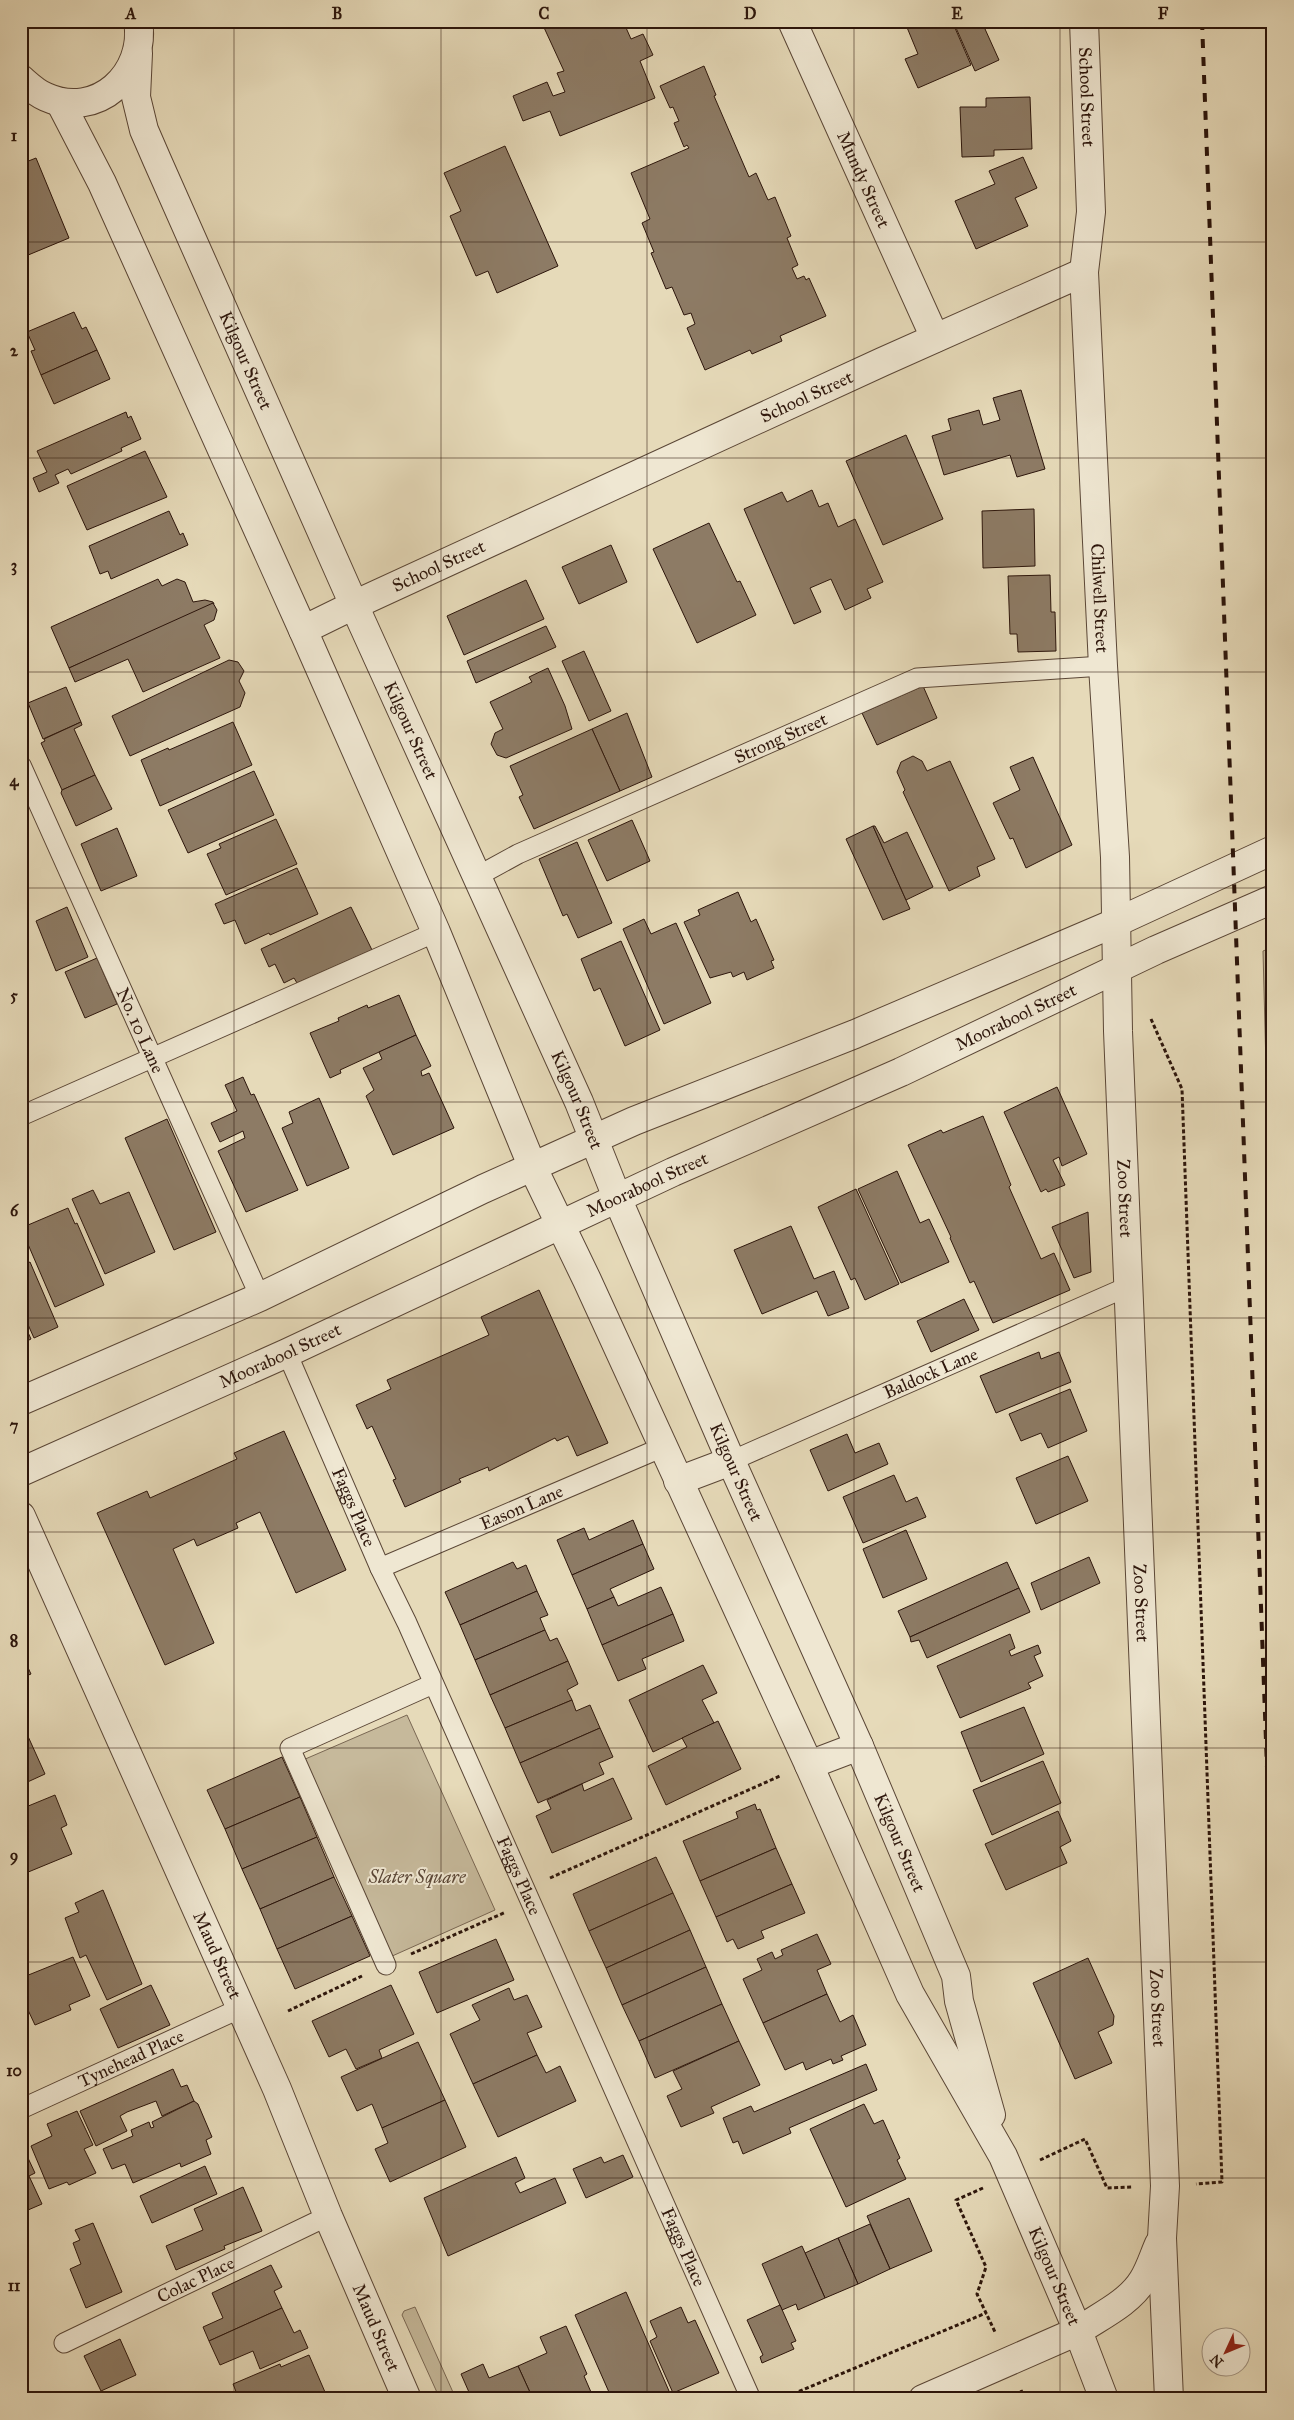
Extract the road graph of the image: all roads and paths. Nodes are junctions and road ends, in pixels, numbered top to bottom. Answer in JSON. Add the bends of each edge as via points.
{"nodes":[{"id":1,"x":792,"y":21,"type":"edge"},
{"id":2,"x":1084,"y":21,"type":"edge"},
{"id":3,"x":143,"y":32,"type":"edge"},
{"id":4,"x":26,"y":88,"type":"edge"},
{"id":5,"x":60,"y":102,"type":"junction"},
{"id":6,"x":1084,"y":272,"type":"junction"},
{"id":7,"x":935,"y":338,"type":"junction"},
{"id":8,"x":354,"y":605,"type":"junction"},
{"id":9,"x":303,"y":630,"type":"junction"},
{"id":10,"x":1103,"y":666,"type":"junction"},
{"id":11,"x":21,"y":765,"type":"edge"},
{"id":12,"x":1273,"y":850,"type":"edge"},
{"id":13,"x":476,"y":877,"type":"junction"},
{"id":14,"x":1273,"y":899,"type":"edge"},
{"id":15,"x":1117,"y":922,"type":"junction"},
{"id":16,"x":436,"y":932,"type":"junction"},
{"id":17,"x":1118,"y":968,"type":"junction"},
{"id":18,"x":1154,"y":1025,"type":"dead end"},
{"id":19,"x":152,"y":1058,"type":"junction"},
{"id":20,"x":21,"y":1116,"type":"edge"},
{"id":21,"x":594,"y":1140,"type":"junction"},
{"id":22,"x":533,"y":1168,"type":"junction"},
{"id":23,"x":618,"y":1200,"type":"junction"},
{"id":24,"x":561,"y":1226,"type":"junction"},
{"id":25,"x":1129,"y":1286,"type":"junction"},
{"id":26,"x":260,"y":1296,"type":"junction"},
{"id":27,"x":287,"y":1353,"type":"junction"},
{"id":28,"x":21,"y":1401,"type":"edge"},
{"id":29,"x":663,"y":1447,"type":"junction"},
{"id":30,"x":731,"y":1461,"type":"junction"},
{"id":31,"x":21,"y":1472,"type":"edge"},
{"id":32,"x":678,"y":1481,"type":"junction"},
{"id":33,"x":21,"y":1516,"type":"edge"},
{"id":34,"x":380,"y":1568,"type":"junction"},
{"id":35,"x":433,"y":1684,"type":"junction"},
{"id":36,"x":859,"y":1746,"type":"junction"},
{"id":37,"x":809,"y":1766,"type":"junction"},
{"id":38,"x":525,"y":1890,"type":"junction"},
{"id":39,"x":386,"y":1965,"type":"dead end"},
{"id":40,"x":241,"y":2008,"type":"junction"},
{"id":41,"x":21,"y":2109,"type":"edge"},
{"id":42,"x":1085,"y":2139,"type":"dead end"},
{"id":43,"x":1003,"y":2156,"type":"junction"},
{"id":44,"x":1222,"y":2182,"type":"dead end"},
{"id":45,"x":1107,"y":2188,"type":"dead end"},
{"id":46,"x":956,"y":2200,"type":"dead end"},
{"id":47,"x":328,"y":2216,"type":"junction"},
{"id":48,"x":1162,"y":2238,"type":"junction"},
{"id":49,"x":977,"y":2294,"type":"dead end"},
{"id":50,"x":986,"y":2313,"type":"dead end"},
{"id":51,"x":1078,"y":2331,"type":"junction"},
{"id":52,"x":64,"y":2342,"type":"dead end"},
{"id":53,"x":407,"y":2399,"type":"edge"},
{"id":54,"x":751,"y":2399,"type":"edge"},
{"id":55,"x":781,"y":2399,"type":"edge"},
{"id":56,"x":923,"y":2399,"type":"edge"},
{"id":57,"x":1104,"y":2399,"type":"edge"},
{"id":58,"x":1169,"y":2399,"type":"edge"}],
"edges":[{"from":1,"to":7,"type":"street","name":"Mundy Street"},
{"from":2,"to":6,"type":"street","name":"School Street","via":[[1092,212]]},
{"from":3,"to":5,"type":"street","via":[[130,71],[117,87],[100,97]]},
{"from":3,"to":8,"type":"street","name":"Kilgour Street","via":[[136,97],[144,130]]},
{"from":4,"to":5,"type":"street"},
{"from":5,"to":9,"type":"street","name":"Kilgour Street","via":[[102,183]]},
{"from":6,"to":7,"type":"street","name":"School Street"},
{"from":6,"to":10,"type":"street","name":"Chilwell Street"},
{"from":7,"to":8,"type":"street","name":"School Street"},
{"from":8,"to":9,"type":"street","name":"School Street"},
{"from":8,"to":13,"type":"street","name":"Kilgour Street"},
{"from":9,"to":16,"type":"street","name":"Kilgour Street"},
{"from":10,"to":13,"type":"lane","name":"Strong Street","via":[[918,678],[518,854]]},
{"from":10,"to":15,"type":"street","name":"Chilwell Street"},
{"from":11,"to":19,"type":"lane","name":"No. 10 Lane"},
{"from":12,"to":15,"type":"street"},
{"from":13,"to":21,"type":"street","name":"Kilgour Street"},
{"from":14,"to":17,"type":"street","name":"Moorabool Street"},
{"from":15,"to":17,"type":"street","name":"Chilwell Street"},
{"from":15,"to":21,"type":"street","via":[[855,1034],[634,1121]]},
{"from":16,"to":19,"type":"lane"},
{"from":16,"to":22,"type":"street","name":"Kilgour Street"},
{"from":17,"to":23,"type":"street","name":"Moorabool Street","via":[[901,1072],[673,1172]]},
{"from":17,"to":25,"type":"street","name":"Zoo Street"},
{"from":18,"to":44,"type":"path","via":[[1182,1089]]},
{"from":19,"to":20,"type":"lane"},
{"from":19,"to":26,"type":"lane","name":"No. 10 Lane"},
{"from":21,"to":22,"type":"street"},
{"from":21,"to":23,"type":"street","name":"Kilgour Street"},
{"from":22,"to":24,"type":"street","name":"Kilgour Street"},
{"from":22,"to":26,"type":"street"},
{"from":23,"to":24,"type":"street","name":"Moorabool Street"},
{"from":23,"to":30,"type":"street","name":"Kilgour Street"},
{"from":24,"to":27,"type":"street","name":"Moorabool Street"},
{"from":24,"to":29,"type":"street","name":"Kilgour Street"},
{"from":25,"to":30,"type":"lane","name":"Baldock Lane"},
{"from":25,"to":48,"type":"street","name":"Zoo Street","via":[[1165,2186]]},
{"from":26,"to":28,"type":"street"},
{"from":27,"to":31,"type":"street","name":"Moorabool Street"},
{"from":27,"to":34,"type":"lane","name":"Faggs Place"},
{"from":29,"to":32,"type":"street","name":"Kilgour Street"},
{"from":29,"to":34,"type":"lane","name":"Eason Lane"},
{"from":30,"to":32,"type":"street"},
{"from":30,"to":36,"type":"street","name":"Kilgour Street"},
{"from":32,"to":37,"type":"street","name":"Kilgour Street"},
{"from":33,"to":40,"type":"street","name":"Maud Street"},
{"from":34,"to":35,"type":"lane","name":"Faggs Place"},
{"from":35,"to":38,"type":"lane","name":"Faggs Place"},
{"from":35,"to":39,"type":"lane","via":[[290,1748]]},
{"from":36,"to":37,"type":"street"},
{"from":36,"to":43,"type":"street","name":"Kilgour Street","via":[[956,1976],[959,2001]]},
{"from":37,"to":38,"type":"path","via":[[764,1782]]},
{"from":37,"to":43,"type":"street","name":"Kilgour Street","via":[[910,1994]]},
{"from":38,"to":54,"type":"lane","name":"Faggs Place"},
{"from":40,"to":41,"type":"lane","name":"Tynehead Place"},
{"from":40,"to":47,"type":"street","name":"Maud Street"},
{"from":42,"to":45,"type":"path"},
{"from":43,"to":51,"type":"street","name":"Kilgour Street"},
{"from":46,"to":49,"type":"path","via":[[986,2267]]},
{"from":47,"to":52,"type":"lane","name":"Colac Place"},
{"from":47,"to":53,"type":"street","name":"Maud Street"},
{"from":48,"to":51,"type":"street","name":"Zoo Street","via":[[1135,2291]]},
{"from":48,"to":58,"type":"street","name":"Zoo Street"},
{"from":50,"to":55,"type":"path"},
{"from":51,"to":56,"type":"street","name":"Zoo Street"},
{"from":51,"to":57,"type":"street","name":"Kilgour Street"}]}
